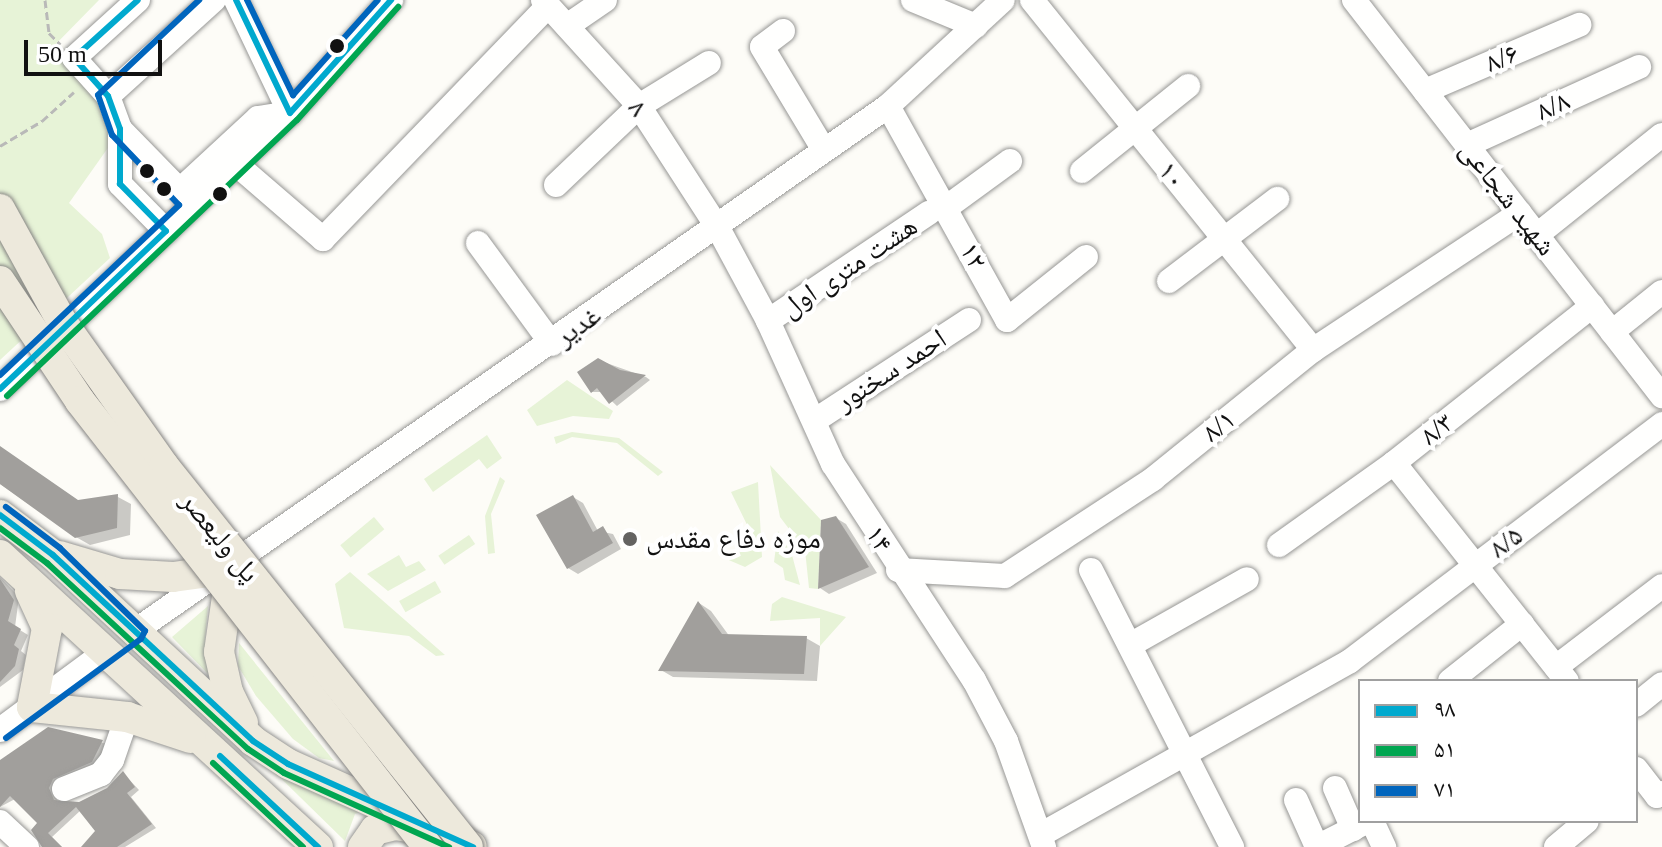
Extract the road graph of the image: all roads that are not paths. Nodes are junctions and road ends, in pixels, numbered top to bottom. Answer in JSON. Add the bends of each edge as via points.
{"nodes":[{"id":1,"x":138,"y":0,"type":"edge"},
{"id":2,"x":214,"y":0,"type":"edge"},
{"id":3,"x":236,"y":0,"type":"edge"},
{"id":4,"x":391,"y":0,"type":"edge"},
{"id":5,"x":605,"y":0,"type":"edge"},
{"id":6,"x":913,"y":0,"type":"edge"},
{"id":7,"x":971,"y":0,"type":"edge"},
{"id":8,"x":1003,"y":0,"type":"edge"},
{"id":9,"x":1032,"y":0,"type":"edge"},
{"id":10,"x":1354,"y":0,"type":"edge"},
{"id":11,"x":545,"y":3,"type":"edge"},
{"id":12,"x":1579,"y":25,"type":"dead end"},
{"id":13,"x":567,"y":26,"type":"junction"},
{"id":14,"x":976,"y":26,"type":"junction"},
{"id":15,"x":783,"y":31,"type":"dead end"},
{"id":16,"x":709,"y":63,"type":"dead end"},
{"id":17,"x":1639,"y":67,"type":"dead end"},
{"id":18,"x":1188,"y":86,"type":"dead end"},
{"id":19,"x":1425,"y":91,"type":"junction"},
{"id":20,"x":108,"y":96,"type":"junction"},
{"id":21,"x":639,"y":106,"type":"junction"},
{"id":22,"x":888,"y":106,"type":"junction"},
{"id":23,"x":290,"y":113,"type":"junction"},
{"id":24,"x":120,"y":129,"type":"junction"},
{"id":25,"x":1133,"y":130,"type":"junction"},
{"id":26,"x":1662,"y":135,"type":"edge"},
{"id":27,"x":1467,"y":145,"type":"junction"},
{"id":28,"x":824,"y":150,"type":"junction"},
{"id":29,"x":1010,"y":161,"type":"dead end"},
{"id":30,"x":236,"y":164,"type":"junction"},
{"id":31,"x":1082,"y":171,"type":"dead end"},
{"id":32,"x":556,"y":185,"type":"dead end"},
{"id":33,"x":186,"y":198,"type":"junction"},
{"id":34,"x":1277,"y":199,"type":"dead end"},
{"id":35,"x":0,"y":209,"type":"edge"},
{"id":36,"x":938,"y":210,"type":"junction"},
{"id":37,"x":1520,"y":213,"type":"junction"},
{"id":38,"x":718,"y":228,"type":"junction"},
{"id":39,"x":166,"y":231,"type":"junction"},
{"id":40,"x":1537,"y":235,"type":"junction"},
{"id":41,"x":1225,"y":239,"type":"junction"},
{"id":42,"x":478,"y":243,"type":"dead end"},
{"id":43,"x":1086,"y":257,"type":"dead end"},
{"id":44,"x":0,"y":281,"type":"edge"},
{"id":45,"x":1169,"y":281,"type":"dead end"},
{"id":46,"x":1662,"y":292,"type":"edge"},
{"id":47,"x":1592,"y":306,"type":"junction"},
{"id":48,"x":969,"y":320,"type":"dead end"},
{"id":49,"x":768,"y":321,"type":"junction"},
{"id":50,"x":1612,"y":332,"type":"junction"},
{"id":51,"x":552,"y":344,"type":"junction"},
{"id":52,"x":1313,"y":350,"type":"junction"},
{"id":53,"x":0,"y":389,"type":"edge"},
{"id":54,"x":1662,"y":396,"type":"edge"},
{"id":55,"x":814,"y":421,"type":"junction"},
{"id":56,"x":1662,"y":424,"type":"edge"},
{"id":57,"x":1394,"y":463,"type":"junction"},
{"id":58,"x":0,"y":515,"type":"edge"},
{"id":59,"x":1279,"y":545,"type":"dead end"},
{"id":60,"x":53,"y":555,"type":"junction"},
{"id":61,"x":8,"y":562,"type":"edge"},
{"id":62,"x":1475,"y":565,"type":"junction"},
{"id":63,"x":231,"y":569,"type":"junction"},
{"id":64,"x":898,"y":570,"type":"junction"},
{"id":65,"x":1091,"y":570,"type":"dead end"},
{"id":66,"x":1247,"y":579,"type":"dead end"},
{"id":67,"x":1662,"y":586,"type":"edge"},
{"id":68,"x":1522,"y":624,"type":"junction"},
{"id":69,"x":135,"y":631,"type":"junction"},
{"id":70,"x":1130,"y":645,"type":"junction"},
{"id":71,"x":104,"y":653,"type":"junction"},
{"id":72,"x":1561,"y":674,"type":"edge"},
{"id":73,"x":1453,"y":679,"type":"edge"},
{"id":74,"x":1662,"y":684,"type":"edge"},
{"id":75,"x":1638,"y":703,"type":"edge"},
{"id":76,"x":32,"y":707,"type":"junction"},
{"id":77,"x":127,"y":717,"type":"junction"},
{"id":78,"x":0,"y":723,"type":"edge"},
{"id":79,"x":0,"y":730,"type":"edge"},
{"id":80,"x":253,"y":741,"type":"junction"},
{"id":81,"x":205,"y":743,"type":"junction"},
{"id":82,"x":1185,"y":754,"type":"junction"},
{"id":83,"x":1638,"y":775,"type":"edge"},
{"id":84,"x":1335,"y":788,"type":"dead end"},
{"id":85,"x":64,"y":789,"type":"dead end"},
{"id":86,"x":1662,"y":793,"type":"edge"},
{"id":87,"x":1296,"y":800,"type":"dead end"},
{"id":88,"x":1358,"y":817,"type":"edge"},
{"id":89,"x":0,"y":822,"type":"edge"},
{"id":90,"x":1585,"y":823,"type":"edge"},
{"id":91,"x":1364,"y":824,"type":"edge"},
{"id":92,"x":1043,"y":840,"type":"edge"},
{"id":93,"x":454,"y":844,"type":"edge"},
{"id":94,"x":1322,"y":846,"type":"edge"},
{"id":95,"x":27,"y":847,"type":"edge"},
{"id":96,"x":318,"y":847,"type":"edge"},
{"id":97,"x":363,"y":847,"type":"edge"},
{"id":98,"x":1232,"y":847,"type":"edge"},
{"id":99,"x":1384,"y":847,"type":"edge"},
{"id":100,"x":1556,"y":847,"type":"edge"}],
"edges":[{"from":1,"to":20,"type":"street","via":[[74,58]]},
{"from":2,"to":20,"type":"street"},
{"from":3,"to":23,"type":"street"},
{"from":4,"to":23,"type":"street"},
{"from":5,"to":13,"type":"street"},
{"from":6,"to":14,"type":"street"},
{"from":7,"to":14,"type":"street"},
{"from":8,"to":14,"type":"street","name":"غدیر"},
{"from":9,"to":25,"type":"street","name":"۱۰"},
{"from":10,"to":19,"type":"street","name":"شهید شجاعی"},
{"from":11,"to":13,"type":"street","name":"۸"},
{"from":11,"to":30,"type":"street","via":[[323,239]]},
{"from":12,"to":19,"type":"street","name":"۸/۶"},
{"from":13,"to":21,"type":"street","name":"۸"},
{"from":14,"to":22,"type":"street","name":"غدیر"},
{"from":15,"to":28,"type":"street","via":[[762,47]]},
{"from":16,"to":21,"type":"street"},
{"from":17,"to":27,"type":"street","name":"۸/۸"},
{"from":18,"to":25,"type":"street"},
{"from":19,"to":27,"type":"street","name":"شهید شجاعی"},
{"from":20,"to":24,"type":"street"},
{"from":21,"to":32,"type":"street"},
{"from":21,"to":38,"type":"street","name":"۸"},
{"from":22,"to":28,"type":"street","name":"غدیر"},
{"from":22,"to":36,"type":"street","name":"۱۲"},
{"from":23,"to":30,"type":"street"},
{"from":23,"to":33,"type":"street","via":[[258,118]]},
{"from":24,"to":33,"type":"street"},
{"from":24,"to":39,"type":"street","via":[[120,184]]},
{"from":25,"to":31,"type":"street"},
{"from":25,"to":41,"type":"street","name":"۱۰"},
{"from":26,"to":40,"type":"street"},
{"from":27,"to":37,"type":"street","name":"شهید شجاعی"},
{"from":28,"to":38,"type":"street","name":"غدیر"},
{"from":29,"to":36,"type":"street","name":"هشت متری اول"},
{"from":30,"to":33,"type":"street"},
{"from":33,"to":39,"type":"street"},
{"from":34,"to":41,"type":"street"},
{"from":35,"to":93,"type":"main road","name":"پل ولیعصر","bridge":true,"via":[[62,322],[164,466]]},
{"from":36,"to":43,"type":"street","name":"۱۲","via":[[1007,320]]},
{"from":36,"to":49,"type":"street","name":"هشت متری اول"},
{"from":37,"to":40,"type":"street","name":"شهید شجاعی"},
{"from":37,"to":52,"type":"street","name":"۸/۱"},
{"from":38,"to":49,"type":"street","name":"۱۴"},
{"from":38,"to":51,"type":"street","name":"غدیر"},
{"from":39,"to":53,"type":"street"},
{"from":40,"to":47,"type":"street","name":"شهید شجاعی"},
{"from":41,"to":45,"type":"street"},
{"from":41,"to":52,"type":"street","name":"۱۰"},
{"from":42,"to":51,"type":"street"},
{"from":44,"to":93,"type":"main road","name":"پل ولیعصر","bridge":true,"via":[[80,401]]},
{"from":46,"to":50,"type":"street"},
{"from":47,"to":50,"type":"street","name":"شهید شجاعی"},
{"from":47,"to":57,"type":"street","name":"۸/۳"},
{"from":48,"to":55,"type":"street","name":"احمد سخنور"},
{"from":49,"to":55,"type":"street","name":"۱۴"},
{"from":50,"to":54,"type":"street","name":"شهید شجاعی"},
{"from":51,"to":63,"type":"street","name":"غدیر"},
{"from":52,"to":64,"type":"street","name":"۸/۱","via":[[1153,479],[1005,576]]},
{"from":55,"to":64,"type":"street","name":"۱۴","via":[[833,464]]},
{"from":56,"to":62,"type":"street","name":"۸/۵"},
{"from":57,"to":59,"type":"street","name":"۸/۳"},
{"from":57,"to":62,"type":"street"},
{"from":58,"to":60,"type":"main road"},
{"from":60,"to":63,"type":"main road","via":[[120,574],[173,577]]},
{"from":60,"to":69,"type":"main road"},
{"from":61,"to":71,"type":"main road"},
{"from":61,"to":76,"type":"main road","via":[[39,603],[47,628]]},
{"from":62,"to":68,"type":"street"},
{"from":62,"to":82,"type":"street","name":"۸/۵","via":[[1350,661]]},
{"from":63,"to":69,"type":"street","name":"غدیر"},
{"from":63,"to":80,"type":"main road","via":[[219,652],[228,692]]},
{"from":64,"to":92,"type":"street","name":"۱۴","via":[[974,680],[1006,741]]},
{"from":65,"to":70,"type":"street"},
{"from":66,"to":70,"type":"street"},
{"from":67,"to":72,"type":"street"},
{"from":68,"to":72,"type":"street"},
{"from":68,"to":73,"type":"street"},
{"from":69,"to":71,"type":"main road"},
{"from":69,"to":80,"type":"main road"},
{"from":70,"to":82,"type":"street"},
{"from":71,"to":76,"type":"street"},
{"from":71,"to":81,"type":"main road"},
{"from":74,"to":75,"type":"street"},
{"from":76,"to":77,"type":"main road"},
{"from":76,"to":78,"type":"street"},
{"from":76,"to":79,"type":"street"},
{"from":77,"to":81,"type":"main road"},
{"from":77,"to":85,"type":"street","via":[[112,760],[101,774]]},
{"from":80,"to":93,"type":"main road","via":[[288,764]]},
{"from":81,"to":96,"type":"main road"},
{"from":82,"to":92,"type":"street","name":"۸/۵"},
{"from":82,"to":98,"type":"street"},
{"from":83,"to":86,"type":"street","via":[[1657,796]]},
{"from":84,"to":88,"type":"street"},
{"from":87,"to":94,"type":"street"},
{"from":89,"to":95,"type":"street"},
{"from":90,"to":100,"type":"street"},
{"from":91,"to":94,"type":"street"},
{"from":91,"to":99,"type":"street"},
{"from":93,"to":97,"type":"main road","via":[[395,825],[375,830]]}]}
